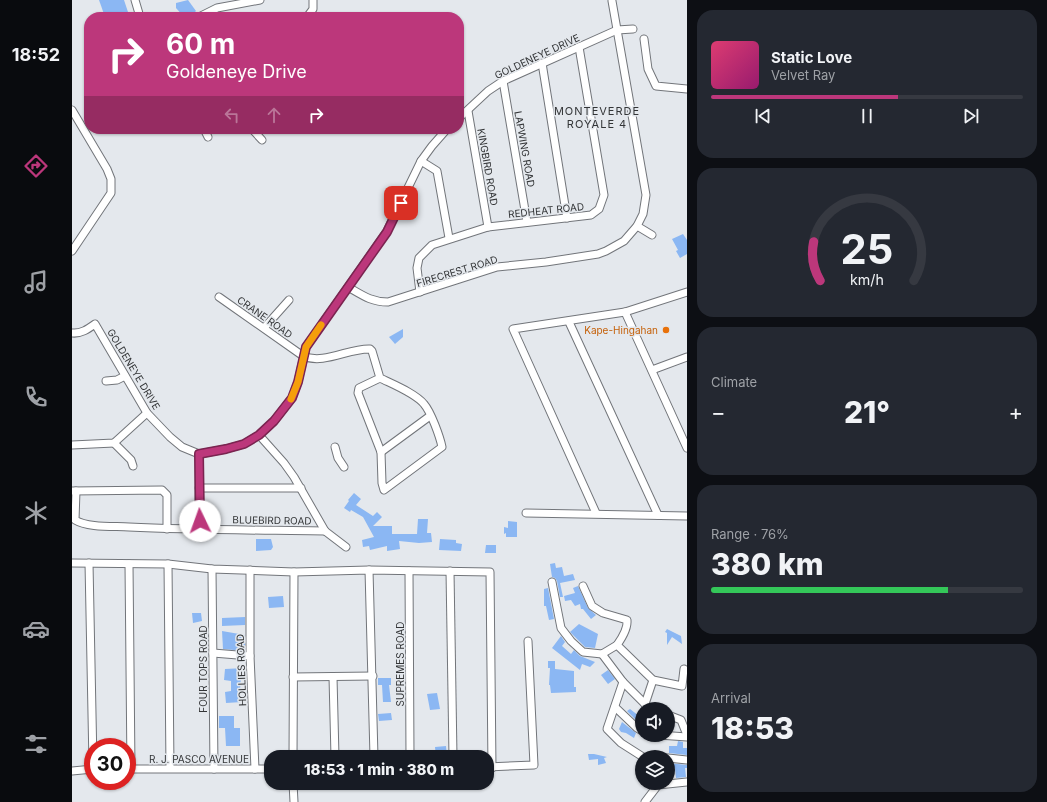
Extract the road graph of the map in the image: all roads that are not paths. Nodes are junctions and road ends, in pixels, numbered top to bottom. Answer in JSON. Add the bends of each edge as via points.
{"nodes":[{"id":1,"x":135,"y":0,"type":"edge"},
{"id":2,"x":260,"y":0,"type":"edge"},
{"id":3,"x":313,"y":0,"type":"edge"},
{"id":4,"x":612,"y":1,"type":"dead end"},
{"id":5,"x":139,"y":12,"type":"edge"},
{"id":6,"x":209,"y":12,"type":"edge"},
{"id":7,"x":310,"y":12,"type":"edge"},
{"id":8,"x":633,"y":29,"type":"dead end"},
{"id":9,"x":617,"y":30,"type":"junction"},
{"id":10,"x":644,"y":39,"type":"dead end"},
{"id":11,"x":579,"y":47,"type":"junction"},
{"id":12,"x":542,"y":63,"type":"junction"},
{"id":13,"x":503,"y":81,"type":"junction"},
{"id":14,"x":687,"y":88,"type":"edge"},
{"id":15,"x":72,"y":110,"type":"edge"},
{"id":16,"x":468,"y":111,"type":"junction"},
{"id":17,"x":464,"y":114,"type":"edge"},
{"id":18,"x":84,"y":128,"type":"edge"},
{"id":19,"x":88,"y":134,"type":"edge"},
{"id":20,"x":206,"y":134,"type":"edge"},
{"id":21,"x":257,"y":134,"type":"edge"},
{"id":22,"x":443,"y":134,"type":"edge"},
{"id":23,"x":208,"y":137,"type":"dead end"},
{"id":24,"x":262,"y":140,"type":"dead end"},
{"id":25,"x":421,"y":161,"type":"junction"},
{"id":26,"x":567,"y":218,"type":"junction"},
{"id":27,"x":527,"y":222,"type":"junction"},
{"id":28,"x":488,"y":226,"type":"junction"},
{"id":29,"x":637,"y":226,"type":"junction"},
{"id":30,"x":652,"y":235,"type":"dead end"},
{"id":31,"x":449,"y":238,"type":"junction"},
{"id":32,"x":72,"y":251,"type":"edge"},
{"id":33,"x":348,"y":287,"type":"junction"},
{"id":34,"x":420,"y":292,"type":"junction"},
{"id":35,"x":687,"y":292,"type":"edge"},
{"id":36,"x":219,"y":297,"type":"dead end"},
{"id":37,"x":290,"y":300,"type":"dead end"},
{"id":38,"x":625,"y":312,"type":"junction"},
{"id":39,"x":569,"y":322,"type":"junction"},
{"id":40,"x":264,"y":328,"type":"junction"},
{"id":41,"x":72,"y":333,"type":"edge"},
{"id":42,"x":303,"y":356,"type":"junction"},
{"id":43,"x":687,"y":357,"type":"edge"},
{"id":44,"x":652,"y":370,"type":"junction"},
{"id":45,"x":125,"y":376,"type":"junction"},
{"id":46,"x":380,"y":378,"type":"junction"},
{"id":47,"x":106,"y":381,"type":"dead end"},
{"id":48,"x":147,"y":413,"type":"junction"},
{"id":49,"x":430,"y":416,"type":"junction"},
{"id":50,"x":259,"y":435,"type":"junction"},
{"id":51,"x":114,"y":443,"type":"junction"},
{"id":52,"x":72,"y":445,"type":"edge"},
{"id":53,"x":335,"y":447,"type":"dead end"},
{"id":54,"x":687,"y":448,"type":"edge"},
{"id":55,"x":380,"y":452,"type":"junction"},
{"id":56,"x":199,"y":454,"type":"junction"},
{"id":57,"x":133,"y":466,"type":"dead end"},
{"id":58,"x":344,"y":467,"type":"dead end"},
{"id":59,"x":199,"y":488,"type":"junction"},
{"id":60,"x":300,"y":488,"type":"junction"},
{"id":61,"x":74,"y":491,"type":"edge"},
{"id":62,"x":526,"y":513,"type":"dead end"},
{"id":63,"x":596,"y":513,"type":"junction"},
{"id":64,"x":658,"y":515,"type":"junction"},
{"id":65,"x":687,"y":516,"type":"edge"},
{"id":66,"x":167,"y":529,"type":"junction"},
{"id":67,"x":201,"y":529,"type":"junction"},
{"id":68,"x":325,"y":530,"type":"junction"},
{"id":69,"x":346,"y":547,"type":"dead end"},
{"id":70,"x":72,"y":563,"type":"edge"},
{"id":71,"x":89,"y":563,"type":"junction"},
{"id":72,"x":129,"y":564,"type":"junction"},
{"id":73,"x":168,"y":564,"type":"junction"},
{"id":74,"x":212,"y":569,"type":"junction"},
{"id":75,"x":250,"y":570,"type":"junction"},
{"id":76,"x":369,"y":570,"type":"junction"},
{"id":77,"x":409,"y":570,"type":"junction"},
{"id":78,"x":450,"y":571,"type":"junction"},
{"id":79,"x":294,"y":572,"type":"junction"},
{"id":80,"x":552,"y":582,"type":"dead end"},
{"id":81,"x":583,"y":586,"type":"dead end"},
{"id":82,"x":528,"y":641,"type":"dead end"},
{"id":83,"x":617,"y":645,"type":"junction"},
{"id":84,"x":213,"y":653,"type":"junction"},
{"id":85,"x":602,"y":654,"type":"junction"},
{"id":86,"x":250,"y":656,"type":"junction"},
{"id":87,"x":684,"y":669,"type":"dead end"},
{"id":88,"x":373,"y":676,"type":"junction"},
{"id":89,"x":333,"y":677,"type":"junction"},
{"id":90,"x":293,"y":678,"type":"junction"},
{"id":91,"x":653,"y":680,"type":"junction"},
{"id":92,"x":623,"y":682,"type":"junction"},
{"id":93,"x":685,"y":687,"type":"edge"},
{"id":94,"x":644,"y":702,"type":"edge"},
{"id":95,"x":649,"y":702,"type":"edge"},
{"id":96,"x":615,"y":707,"type":"junction"},
{"id":97,"x":675,"y":718,"type":"edge"},
{"id":98,"x":635,"y":726,"type":"edge"},
{"id":99,"x":675,"y":736,"type":"edge"},
{"id":100,"x":687,"y":736,"type":"edge"},
{"id":101,"x":92,"y":738,"type":"edge"},
{"id":102,"x":129,"y":738,"type":"edge"},
{"id":103,"x":293,"y":750,"type":"edge"},
{"id":104,"x":335,"y":750,"type":"edge"},
{"id":105,"x":374,"y":750,"type":"edge"},
{"id":106,"x":410,"y":750,"type":"edge"},
{"id":107,"x":453,"y":750,"type":"edge"},
{"id":108,"x":490,"y":750,"type":"edge"},
{"id":109,"x":635,"y":752,"type":"edge"},
{"id":110,"x":675,"y":759,"type":"edge"},
{"id":111,"x":687,"y":760,"type":"edge"},
{"id":112,"x":494,"y":767,"type":"edge"},
{"id":113,"x":170,"y":768,"type":"junction"},
{"id":114,"x":136,"y":769,"type":"edge"},
{"id":115,"x":214,"y":769,"type":"junction"},
{"id":116,"x":255,"y":769,"type":"junction"},
{"id":117,"x":264,"y":769,"type":"edge"},
{"id":118,"x":84,"y":770,"type":"edge"},
{"id":119,"x":72,"y":771,"type":"edge"},
{"id":120,"x":687,"y":782,"type":"edge"},
{"id":121,"x":675,"y":783,"type":"edge"},
{"id":122,"x":293,"y":790,"type":"edge"},
{"id":123,"x":654,"y":790,"type":"edge"},
{"id":124,"x":294,"y":802,"type":"edge"},
{"id":125,"x":645,"y":802,"type":"edge"}],
"edges":[{"from":1,"to":5,"type":"street"},
{"from":2,"to":6,"type":"street","via":[[217,8]]},
{"from":3,"to":7,"type":"street"},
{"from":4,"to":9,"type":"street","name":"FIRECREST ROAD"},
{"from":8,"to":9,"type":"street","name":"GOLDENEYE DRIVE"},
{"from":9,"to":11,"type":"street","name":"GOLDENEYE DRIVE"},
{"from":9,"to":29,"type":"street","name":"FIRECREST ROAD","via":[[646,195],[643,214]]},
{"from":10,"to":14,"type":"street","via":[[648,69],[656,86]]},
{"from":11,"to":12,"type":"street","name":"GOLDENEYE DRIVE"},
{"from":11,"to":26,"type":"street","name":"REDHEAT ROAD","via":[[604,195],[600,209],[591,215]]},
{"from":12,"to":13,"type":"street","name":"GOLDENEYE DRIVE"},
{"from":12,"to":26,"type":"street"},
{"from":13,"to":16,"type":"street","name":"GOLDENEYE DRIVE","via":[[488,91]]},
{"from":13,"to":27,"type":"street","name":"LAPWING ROAD"},
{"from":15,"to":18,"type":"street"},
{"from":16,"to":17,"type":"street","name":"GOLDENEYE DRIVE"},
{"from":16,"to":28,"type":"street","name":"KINGBIRD ROAD"},
{"from":19,"to":32,"type":"street","via":[[110,167],[111,192]]},
{"from":20,"to":23,"type":"street"},
{"from":21,"to":24,"type":"street"},
{"from":22,"to":25,"type":"street"},
{"from":25,"to":31,"type":"street","via":[[437,171]]},
{"from":25,"to":33,"type":"street","via":[[387,232]]},
{"from":26,"to":27,"type":"street","name":"REDHEAT ROAD"},
{"from":27,"to":28,"type":"street","name":"REDHEAT ROAD"},
{"from":28,"to":31,"type":"street","name":"REDHEAT ROAD"},
{"from":29,"to":30,"type":"street"},
{"from":29,"to":34,"type":"street","name":"FIRECREST ROAD","via":[[624,241],[598,254],[497,268]]},
{"from":31,"to":34,"type":"street","name":"REDHEAT ROAD","via":[[432,245],[419,258],[417,268]]},
{"from":33,"to":34,"type":"street","name":"FIRECREST ROAD","via":[[378,302],[388,302]]},
{"from":33,"to":42,"type":"street","via":[[306,347]]},
{"from":35,"to":38,"type":"street"},
{"from":36,"to":40,"type":"street","name":"CRANE ROAD"},
{"from":37,"to":40,"type":"street"},
{"from":38,"to":39,"type":"street"},
{"from":38,"to":44,"type":"street"},
{"from":39,"to":63,"type":"street","via":[[513,329]]},
{"from":39,"to":64,"type":"street"},
{"from":40,"to":42,"type":"street","name":"CRANE ROAD"},
{"from":41,"to":45,"type":"street","name":"GOLDENEYE DRIVE","via":[[83,332],[95,324]]},
{"from":42,"to":46,"type":"street","via":[[310,359],[370,349]]},
{"from":42,"to":50,"type":"street","via":[[292,398]]},
{"from":43,"to":44,"type":"street"},
{"from":44,"to":54,"type":"street"},
{"from":45,"to":47,"type":"street"},
{"from":45,"to":48,"type":"street","name":"GOLDENEYE DRIVE"},
{"from":46,"to":49,"type":"street","via":[[424,404]]},
{"from":46,"to":55,"type":"street","via":[[359,388],[358,392]]},
{"from":48,"to":51,"type":"street"},
{"from":48,"to":56,"type":"street","name":"GOLDENEYE DRIVE","via":[[182,447]]},
{"from":49,"to":55,"type":"street"},
{"from":49,"to":55,"type":"street","via":[[442,447],[384,490]]},
{"from":50,"to":56,"type":"street","via":[[244,444]]},
{"from":50,"to":60,"type":"street","via":[[284,463]]},
{"from":51,"to":52,"type":"street"},
{"from":51,"to":57,"type":"street","via":[[131,460]]},
{"from":53,"to":58,"type":"street"},
{"from":56,"to":59,"type":"street"},
{"from":59,"to":60,"type":"street"},
{"from":59,"to":67,"type":"street"},
{"from":60,"to":68,"type":"street"},
{"from":61,"to":66,"type":"street","name":"BLUEBIRD ROAD","via":[[75,520],[79,522]]},
{"from":61,"to":66,"type":"street","via":[[162,490],[167,495]]},
{"from":62,"to":63,"type":"street"},
{"from":63,"to":64,"type":"street"},
{"from":64,"to":65,"type":"street"},
{"from":66,"to":67,"type":"street","name":"BLUEBIRD ROAD"},
{"from":67,"to":68,"type":"street","name":"BLUEBIRD ROAD"},
{"from":68,"to":69,"type":"street"},
{"from":70,"to":71,"type":"street"},
{"from":71,"to":72,"type":"street"},
{"from":71,"to":101,"type":"street"},
{"from":72,"to":73,"type":"street"},
{"from":72,"to":102,"type":"street"},
{"from":73,"to":74,"type":"street"},
{"from":73,"to":113,"type":"street"},
{"from":74,"to":75,"type":"street"},
{"from":74,"to":84,"type":"street","name":"FOUR TOPS ROAD"},
{"from":75,"to":79,"type":"street"},
{"from":75,"to":86,"type":"street","name":"HOLLIES ROAD"},
{"from":76,"to":77,"type":"street"},
{"from":76,"to":79,"type":"street"},
{"from":76,"to":88,"type":"street"},
{"from":77,"to":78,"type":"street"},
{"from":77,"to":106,"type":"street","name":"SUPREMES ROAD"},
{"from":78,"to":107,"type":"street"},
{"from":78,"to":108,"type":"street","via":[[490,572]]},
{"from":79,"to":90,"type":"street"},
{"from":80,"to":85,"type":"street","via":[[561,628],[571,642],[583,652]]},
{"from":81,"to":83,"type":"street","via":[[592,606],[604,613],[627,620],[627,628]]},
{"from":82,"to":112,"type":"street","via":[[534,765]]},
{"from":83,"to":85,"type":"street"},
{"from":83,"to":91,"type":"street"},
{"from":84,"to":86,"type":"street"},
{"from":84,"to":115,"type":"street","name":"FOUR TOPS ROAD"},
{"from":85,"to":92,"type":"street"},
{"from":86,"to":116,"type":"street","name":"HOLLIES ROAD"},
{"from":87,"to":93,"type":"street"},
{"from":88,"to":89,"type":"street"},
{"from":88,"to":105,"type":"street"},
{"from":89,"to":90,"type":"street"},
{"from":89,"to":104,"type":"street"},
{"from":90,"to":103,"type":"street"},
{"from":91,"to":93,"type":"street"},
{"from":91,"to":95,"type":"street"},
{"from":92,"to":94,"type":"street"},
{"from":92,"to":96,"type":"street"},
{"from":96,"to":98,"type":"street"},
{"from":96,"to":109,"type":"street","via":[[607,729]]},
{"from":97,"to":100,"type":"street","via":[[681,720]]},
{"from":99,"to":100,"type":"street"},
{"from":110,"to":111,"type":"street"},
{"from":113,"to":114,"type":"street","name":"R. J. PASCO AVENUE"},
{"from":113,"to":115,"type":"street","name":"R. J. PASCO AVENUE"},
{"from":115,"to":116,"type":"street","name":"R. J. PASCO AVENUE"},
{"from":116,"to":117,"type":"street","name":"R. J. PASCO AVENUE"},
{"from":118,"to":119,"type":"street"},
{"from":120,"to":121,"type":"street"},
{"from":122,"to":124,"type":"street"},
{"from":123,"to":125,"type":"street"}]}
